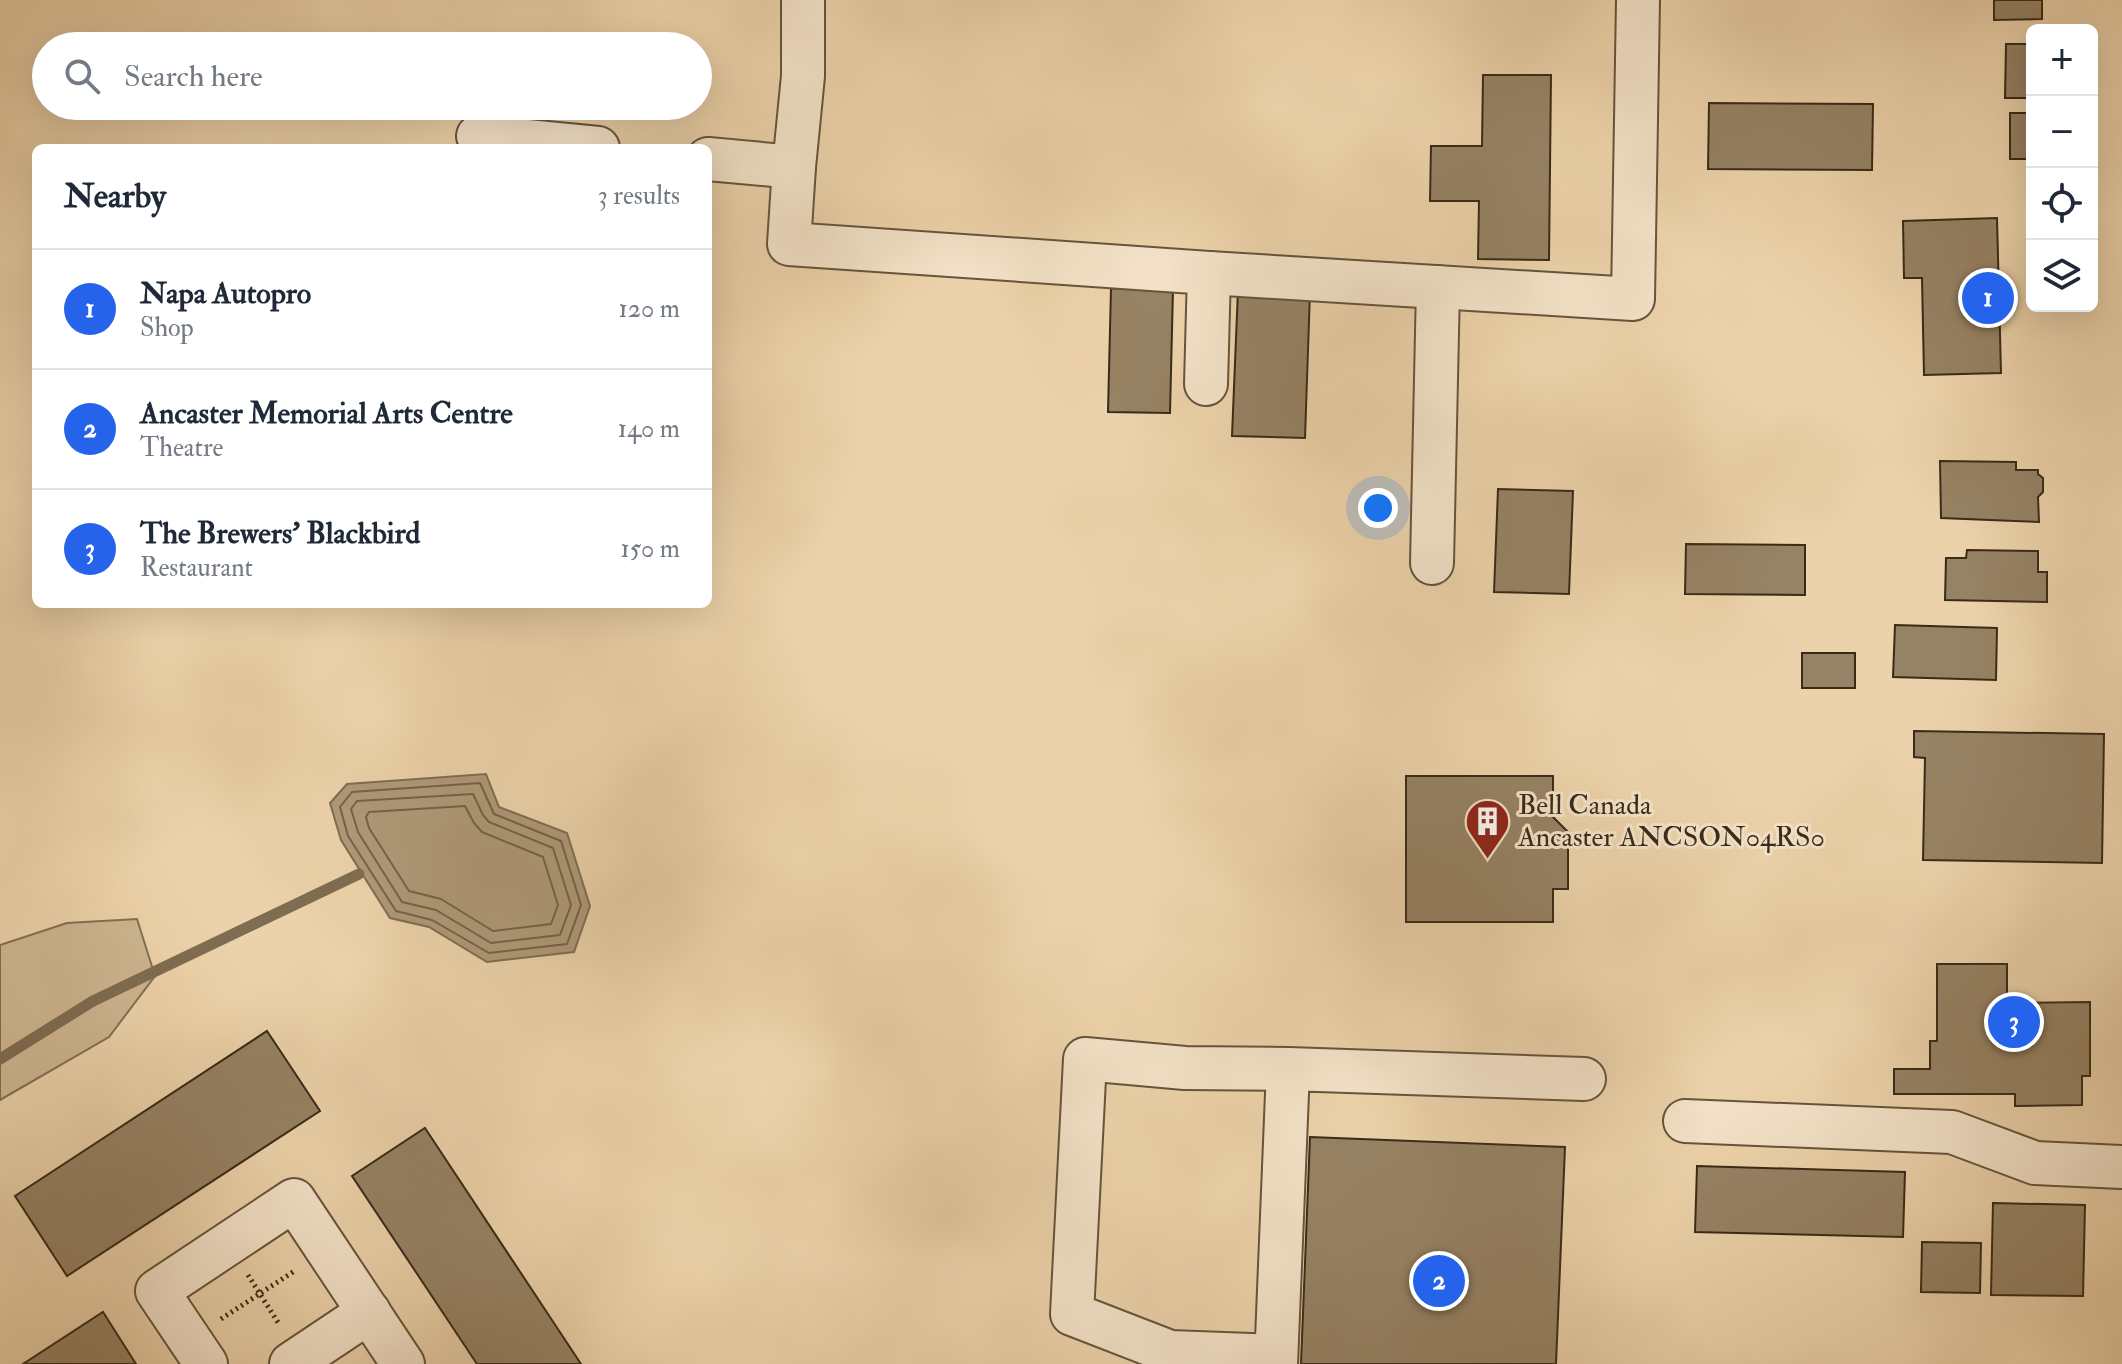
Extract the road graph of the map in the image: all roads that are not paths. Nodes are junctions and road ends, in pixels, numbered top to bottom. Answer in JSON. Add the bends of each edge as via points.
{"nodes":[{"id":1,"x":803,"y":0,"type":"edge"},
{"id":2,"x":1638,"y":0,"type":"edge"},
{"id":3,"x":478,"y":136,"type":"dead end"},
{"id":4,"x":558,"y":144,"type":"edge"},
{"id":5,"x":712,"y":159,"type":"edge"},
{"id":6,"x":794,"y":167,"type":"junction"},
{"id":7,"x":1209,"y":273,"type":"junction"},
{"id":8,"x":1438,"y":287,"type":"junction"},
{"id":9,"x":1206,"y":384,"type":"dead end"},
{"id":10,"x":1432,"y":563,"type":"dead end"},
{"id":11,"x":1288,"y":1069,"type":"junction"},
{"id":12,"x":1584,"y":1079,"type":"dead end"},
{"id":13,"x":1685,"y":1121,"type":"dead end"},
{"id":14,"x":2122,"y":1167,"type":"edge"},
{"id":15,"x":369,"y":1312,"type":"junction"},
{"id":16,"x":198,"y":1352,"type":"edge"},
{"id":17,"x":1276,"y":1360,"type":"edge"},
{"id":18,"x":296,"y":1361,"type":"edge"},
{"id":19,"x":403,"y":1364,"type":"edge"}],
"edges":[{"from":1,"to":6,"type":"lane","via":[[803,76]]},
{"from":2,"to":8,"type":"lane","via":[[1633,299]]},
{"from":3,"to":4,"type":"lane"},
{"from":5,"to":6,"type":"lane"},
{"from":6,"to":7,"type":"lane","via":[[789,244]]},
{"from":7,"to":8,"type":"lane"},
{"from":7,"to":9,"type":"lane"},
{"from":8,"to":10,"type":"lane"},
{"from":11,"to":12,"type":"lane"},
{"from":11,"to":17,"type":"lane"},
{"from":11,"to":17,"type":"lane","via":[[1185,1068],[1085,1059],[1072,1314],[1170,1352]]},
{"from":13,"to":14,"type":"lane","via":[[1952,1132],[2035,1163]]},
{"from":15,"to":16,"type":"lane","via":[[294,1200],[157,1291]]},
{"from":15,"to":18,"type":"lane"},
{"from":15,"to":19,"type":"lane"}]}
